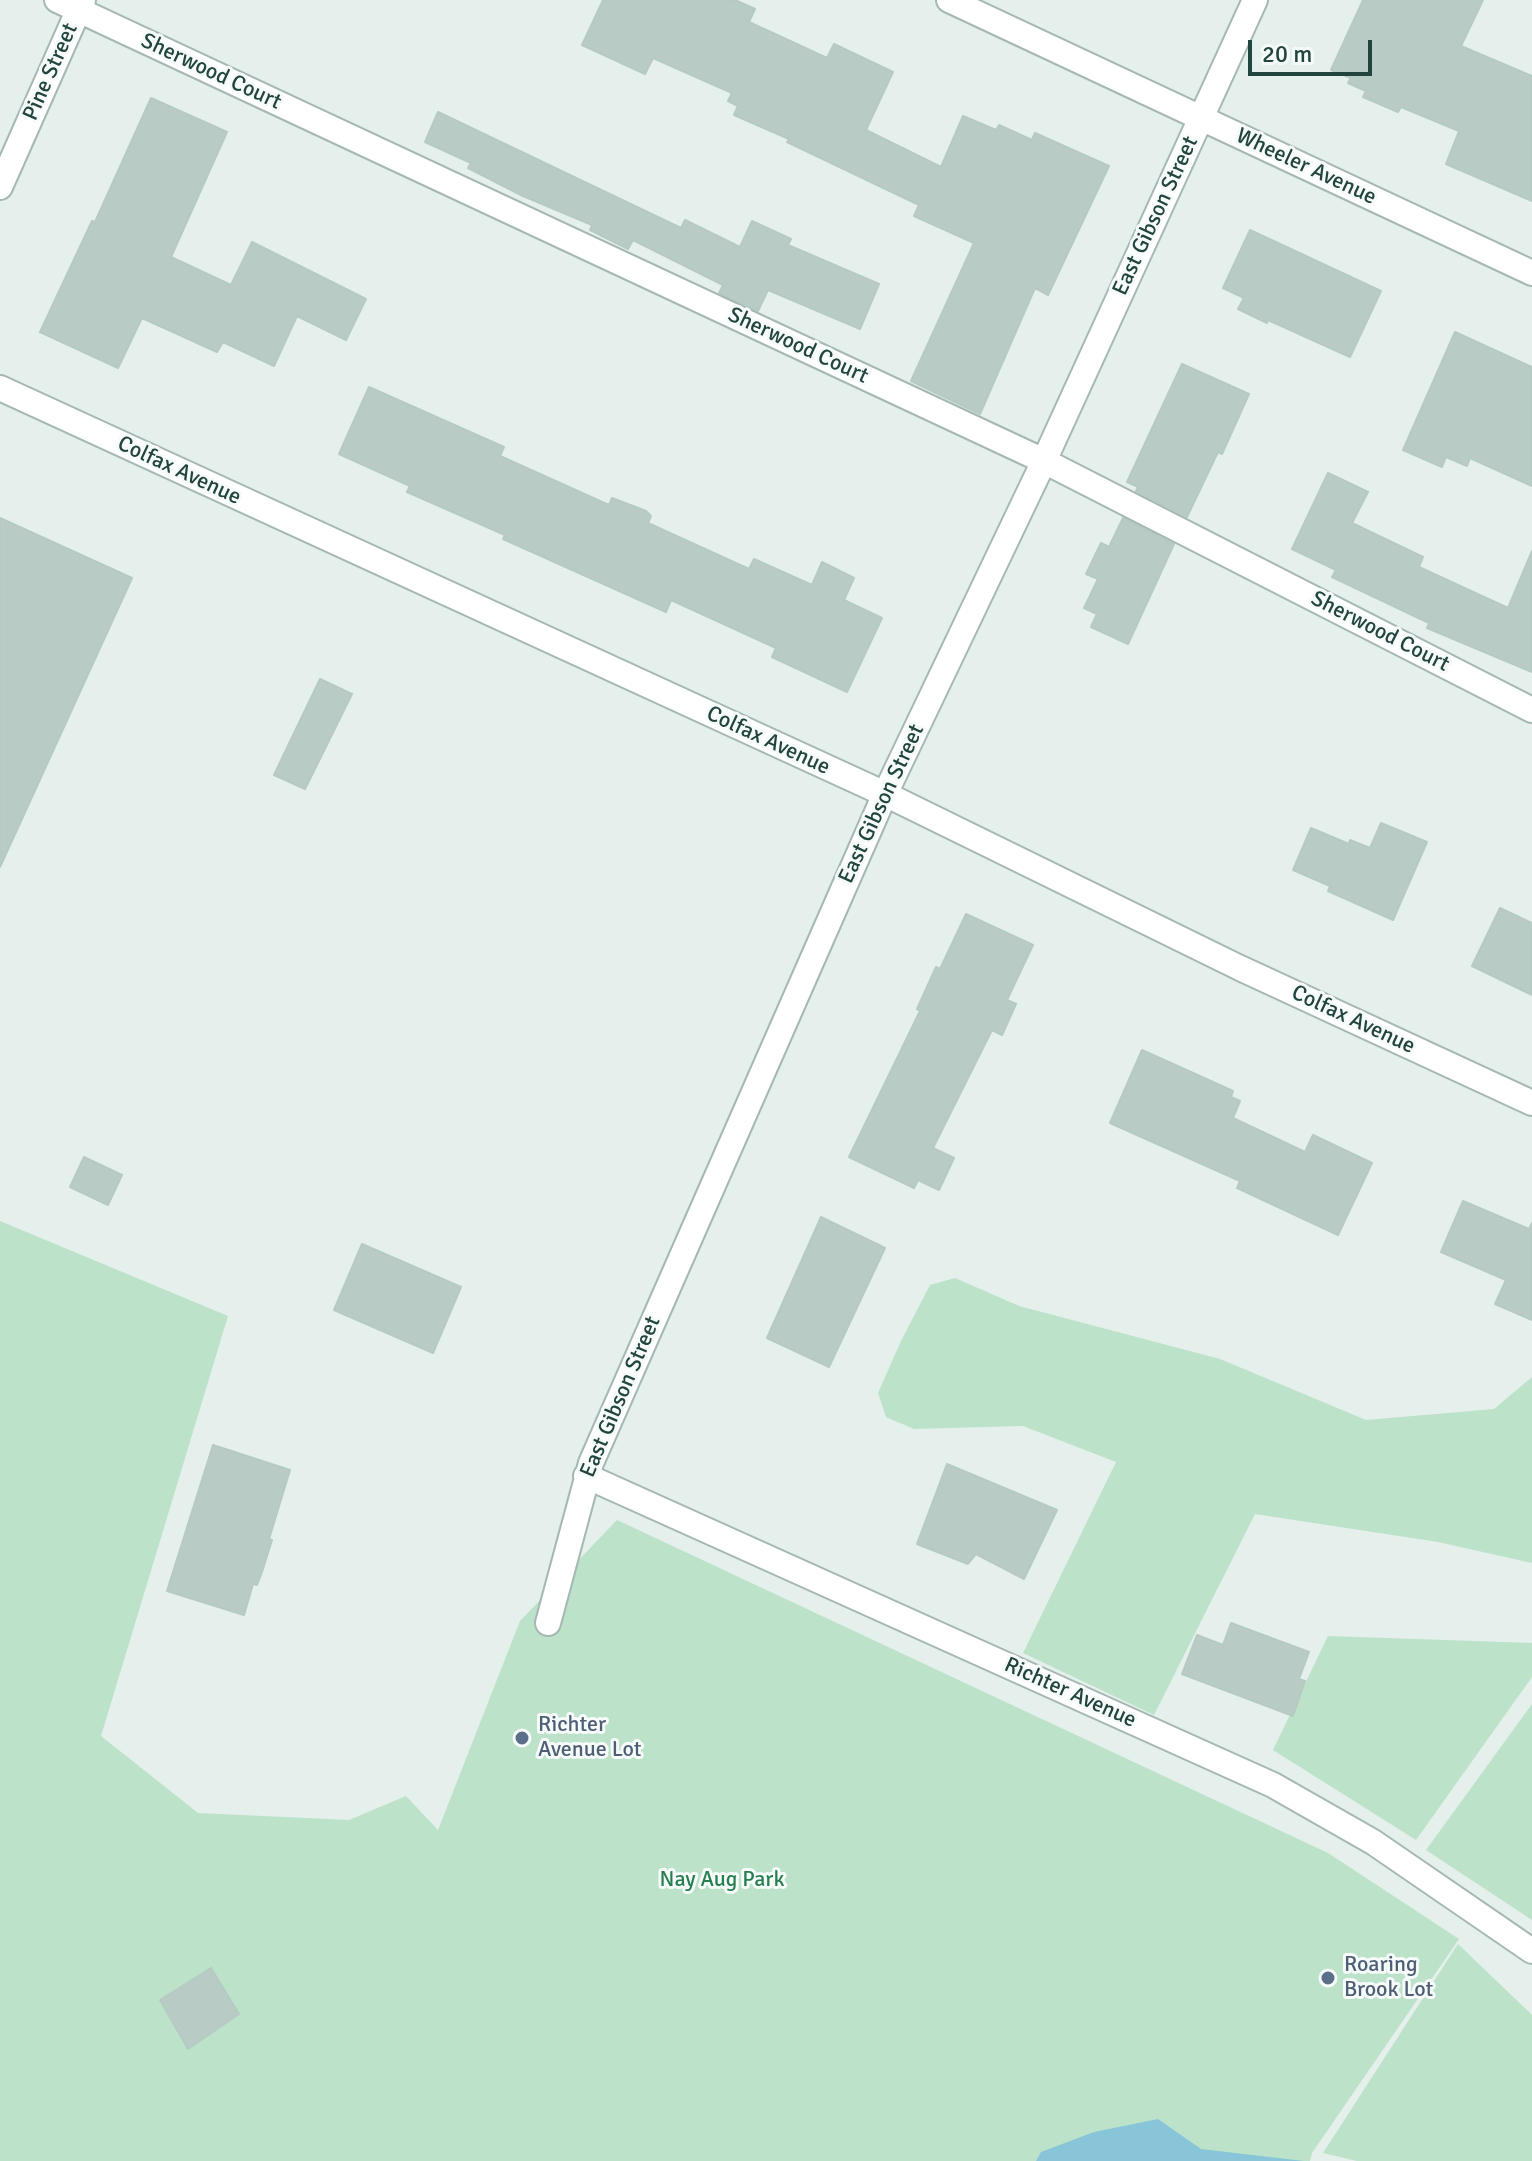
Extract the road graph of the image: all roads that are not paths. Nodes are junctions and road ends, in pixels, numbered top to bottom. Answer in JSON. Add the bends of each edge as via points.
{"nodes":[{"id":1,"x":949,"y":0,"type":"edge"},
{"id":2,"x":1255,"y":0,"type":"edge"},
{"id":3,"x":73,"y":3,"type":"edge"},
{"id":4,"x":1201,"y":117,"type":"junction"},
{"id":5,"x":0,"y":187,"type":"edge"},
{"id":6,"x":1532,"y":273,"type":"edge"},
{"id":7,"x":0,"y":388,"type":"edge"},
{"id":8,"x":1044,"y":461,"type":"junction"},
{"id":9,"x":1532,"y":710,"type":"edge"},
{"id":10,"x":885,"y":794,"type":"junction"},
{"id":11,"x":1532,"y":1103,"type":"edge"},
{"id":12,"x":586,"y":1476,"type":"junction"},
{"id":13,"x":548,"y":1623,"type":"dead end"},
{"id":14,"x":1532,"y":1951,"type":"edge"}],
"edges":[{"from":1,"to":4,"type":"street","name":"Wheeler Avenue"},
{"from":2,"to":4,"type":"street","name":"East Gibson Street"},
{"from":3,"to":5,"type":"street","name":"Pine Street"},
{"from":3,"to":8,"type":"street","name":"Sherwood Court"},
{"from":4,"to":6,"type":"street","name":"Wheeler Avenue"},
{"from":4,"to":8,"type":"street","name":"East Gibson Street"},
{"from":7,"to":10,"type":"street","name":"Colfax Avenue"},
{"from":8,"to":9,"type":"street","name":"Sherwood Court"},
{"from":8,"to":10,"type":"street","name":"East Gibson Street"},
{"from":10,"to":11,"type":"street","name":"Colfax Avenue","via":[[1240,968]]},
{"from":10,"to":12,"type":"street","name":"East Gibson Street"},
{"from":12,"to":13,"type":"street","name":"East Gibson Street"},
{"from":12,"to":14,"type":"street","name":"Richter Avenue","via":[[1273,1785],[1373,1842]]}]}
